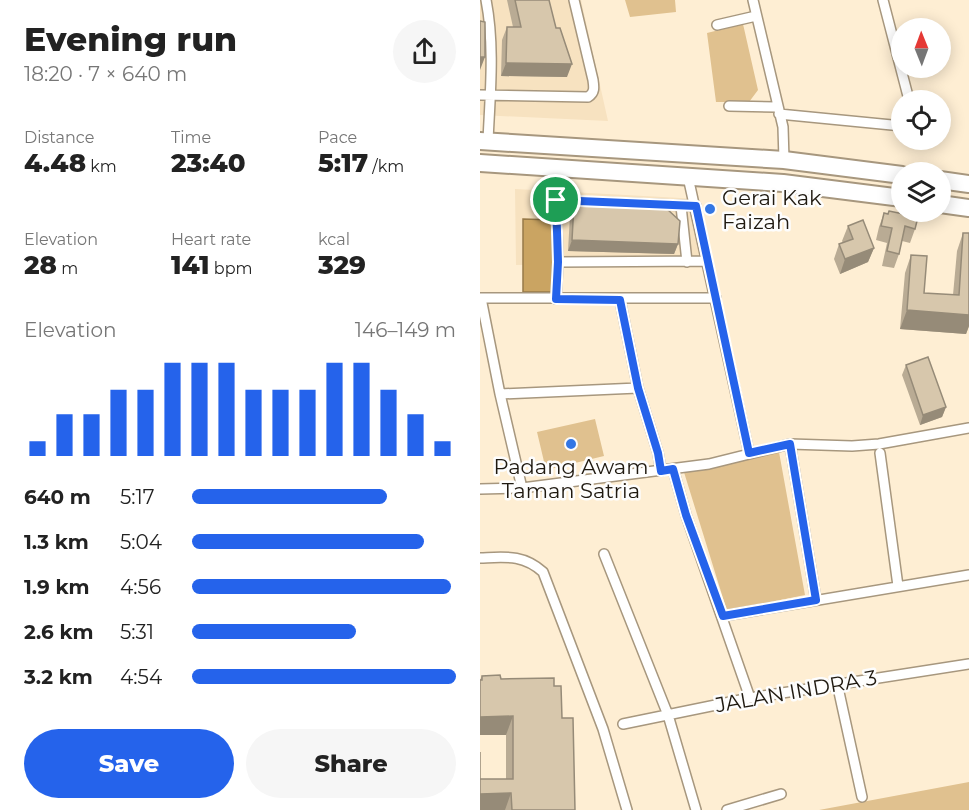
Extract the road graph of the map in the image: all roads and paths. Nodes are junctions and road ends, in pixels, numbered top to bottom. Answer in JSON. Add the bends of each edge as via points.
{"nodes":[{"id":1,"x":486,"y":0,"type":"edge"},
{"id":2,"x":574,"y":0,"type":"edge"},
{"id":3,"x":753,"y":0,"type":"edge"},
{"id":4,"x":883,"y":0,"type":"edge"},
{"id":5,"x":756,"y":16,"type":"junction"},
{"id":6,"x":717,"y":25,"type":"dead end"},
{"id":7,"x":906,"y":90,"type":"edge"},
{"id":8,"x":485,"y":95,"type":"edge"},
{"id":9,"x":729,"y":106,"type":"dead end"},
{"id":10,"x":778,"y":110,"type":"junction"},
{"id":11,"x":891,"y":125,"type":"edge"},
{"id":12,"x":484,"y":141,"type":"edge"},
{"id":13,"x":784,"y":160,"type":"junction"},
{"id":14,"x":480,"y":163,"type":"edge"},
{"id":15,"x":891,"y":174,"type":"edge"},
{"id":16,"x":688,"y":177,"type":"junction"},
{"id":17,"x":951,"y":182,"type":"edge"},
{"id":18,"x":969,"y":184,"type":"edge"},
{"id":19,"x":891,"y":197,"type":"edge"},
{"id":20,"x":539,"y":200,"type":"dead end"},
{"id":21,"x":556,"y":200,"type":"junction"},
{"id":22,"x":681,"y":206,"type":"junction"},
{"id":23,"x":696,"y":206,"type":"junction"},
{"id":24,"x":951,"y":206,"type":"edge"},
{"id":25,"x":969,"y":208,"type":"edge"},
{"id":26,"x":707,"y":261,"type":"junction"},
{"id":27,"x":558,"y":262,"type":"junction"},
{"id":28,"x":687,"y":262,"type":"junction"},
{"id":29,"x":481,"y":298,"type":"edge"},
{"id":30,"x":716,"y":298,"type":"junction"},
{"id":31,"x":556,"y":299,"type":"junction"},
{"id":32,"x":620,"y":300,"type":"junction"},
{"id":33,"x":638,"y":388,"type":"junction"},
{"id":34,"x":500,"y":394,"type":"junction"},
{"id":35,"x":969,"y":428,"type":"edge"},
{"id":36,"x":790,"y":444,"type":"junction"},
{"id":37,"x":749,"y":453,"type":"junction"},
{"id":38,"x":880,"y":453,"type":"dead end"},
{"id":39,"x":673,"y":469,"type":"junction"},
{"id":40,"x":661,"y":471,"type":"junction"},
{"id":41,"x":522,"y":488,"type":"junction"},
{"id":42,"x":480,"y":489,"type":"edge"},
{"id":43,"x":604,"y":554,"type":"dead end"},
{"id":44,"x":480,"y":558,"type":"edge"},
{"id":45,"x":969,"y":575,"type":"edge"},
{"id":46,"x":898,"y":586,"type":"junction"},
{"id":47,"x":816,"y":600,"type":"junction"},
{"id":48,"x":723,"y":616,"type":"junction"},
{"id":49,"x":969,"y":664,"type":"edge"},
{"id":50,"x":837,"y":683,"type":"junction"},
{"id":51,"x":750,"y":698,"type":"junction"},
{"id":52,"x":668,"y":715,"type":"junction"},
{"id":53,"x":624,"y":724,"type":"dead end"},
{"id":54,"x":781,"y":794,"type":"dead end"},
{"id":55,"x":862,"y":797,"type":"dead end"},
{"id":56,"x":627,"y":810,"type":"edge"},
{"id":57,"x":696,"y":810,"type":"edge"},
{"id":58,"x":727,"y":810,"type":"edge"}],
"edges":[{"from":1,"to":8,"type":"street","via":[[490,27]]},
{"from":2,"to":8,"type":"street","via":[[591,71],[593,91],[588,97]]},
{"from":3,"to":5,"type":"street"},
{"from":4,"to":7,"type":"street"},
{"from":5,"to":6,"type":"street"},
{"from":5,"to":10,"type":"street"},
{"from":8,"to":12,"type":"street"},
{"from":9,"to":10,"type":"street"},
{"from":10,"to":11,"type":"street"},
{"from":10,"to":13,"type":"street"},
{"from":12,"to":13,"type":"highway"},
{"from":13,"to":15,"type":"highway"},
{"from":14,"to":16,"type":"highway"},
{"from":16,"to":19,"type":"highway","via":[[792,184]]},
{"from":16,"to":23,"type":"street"},
{"from":17,"to":18,"type":"highway"},
{"from":20,"to":21,"type":"street"},
{"from":21,"to":22,"type":"street"},
{"from":21,"to":27,"type":"street"},
{"from":22,"to":23,"type":"street"},
{"from":22,"to":28,"type":"street"},
{"from":23,"to":26,"type":"street"},
{"from":24,"to":25,"type":"highway"},
{"from":26,"to":28,"type":"street"},
{"from":26,"to":30,"type":"street"},
{"from":27,"to":28,"type":"street"},
{"from":27,"to":31,"type":"street"},
{"from":29,"to":31,"type":"street"},
{"from":29,"to":34,"type":"street"},
{"from":30,"to":32,"type":"street"},
{"from":30,"to":37,"type":"street"},
{"from":31,"to":32,"type":"street"},
{"from":32,"to":33,"type":"street"},
{"from":33,"to":34,"type":"street"},
{"from":33,"to":40,"type":"street"},
{"from":34,"to":41,"type":"street"},
{"from":35,"to":36,"type":"street","via":[[879,444]]},
{"from":36,"to":37,"type":"street"},
{"from":36,"to":47,"type":"street"},
{"from":37,"to":39,"type":"street"},
{"from":38,"to":46,"type":"street"},
{"from":39,"to":40,"type":"street"},
{"from":39,"to":48,"type":"street"},
{"from":40,"to":41,"type":"street"},
{"from":41,"to":42,"type":"street"},
{"from":43,"to":52,"type":"street"},
{"from":44,"to":56,"type":"street","via":[[515,557],[532,562],[543,572],[603,729]]},
{"from":45,"to":46,"type":"street"},
{"from":46,"to":47,"type":"street"},
{"from":47,"to":48,"type":"street"},
{"from":48,"to":51,"type":"street"},
{"from":49,"to":50,"type":"street","name":"JALAN INDRA 3"},
{"from":50,"to":51,"type":"street","name":"JALAN INDRA 3"},
{"from":50,"to":55,"type":"street"},
{"from":51,"to":52,"type":"street","name":"JALAN INDRA 3"},
{"from":52,"to":53,"type":"street","name":"JALAN INDRA 3"},
{"from":52,"to":57,"type":"street"},
{"from":54,"to":58,"type":"street"}]}
